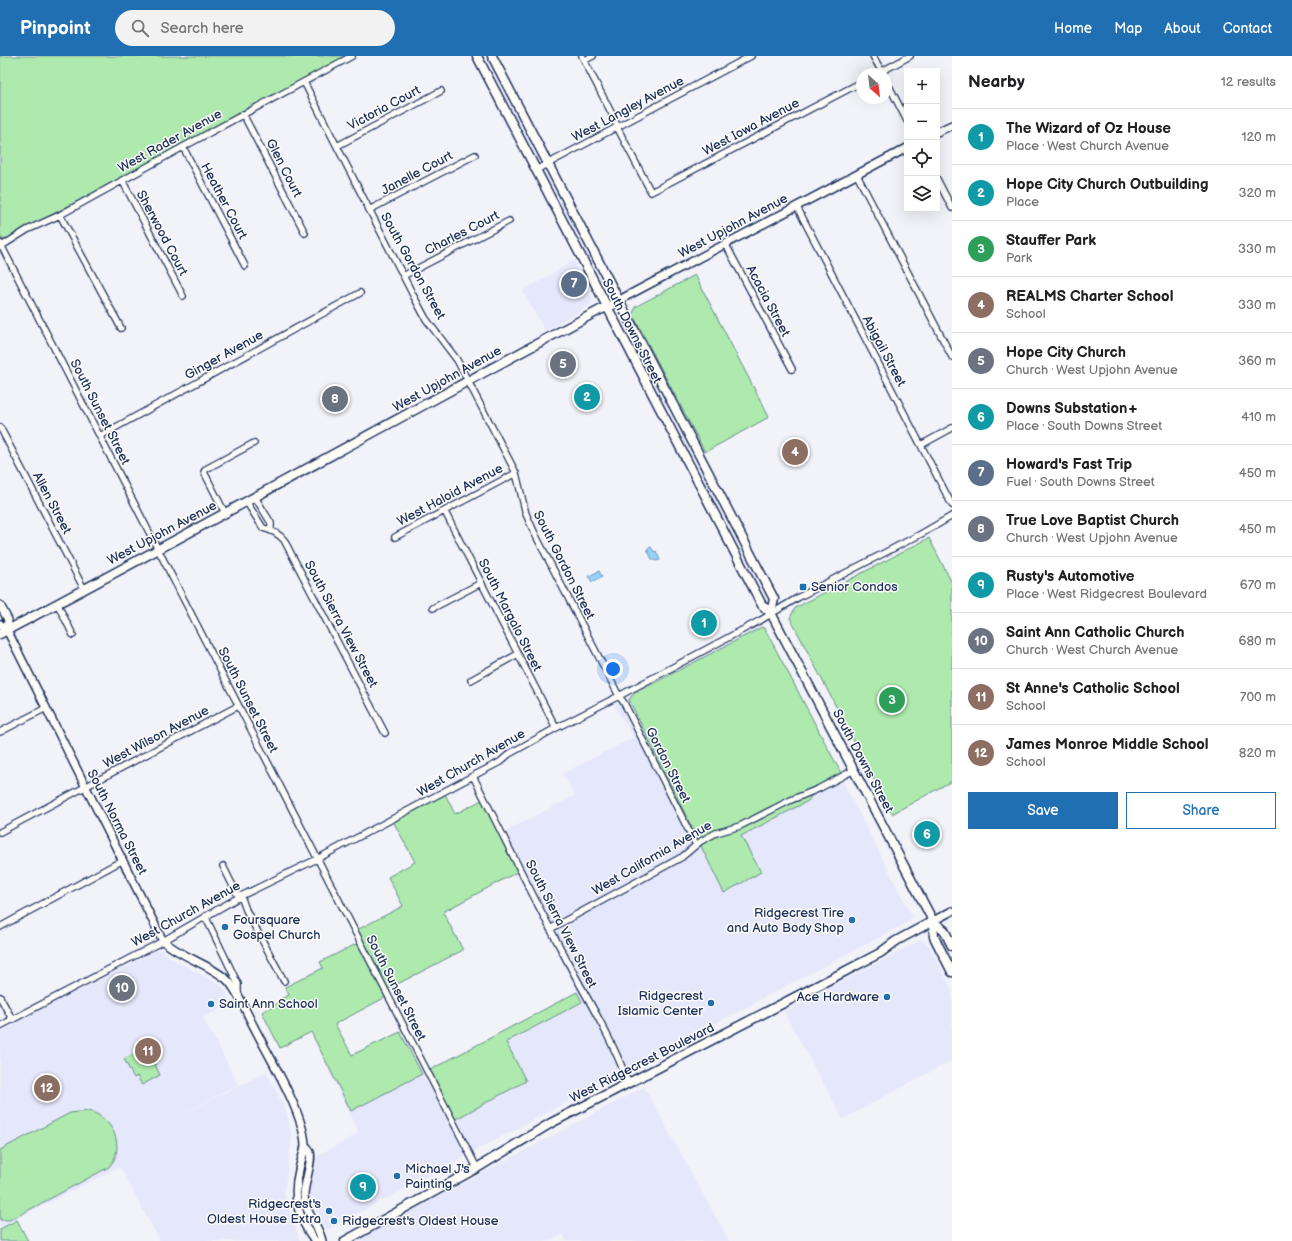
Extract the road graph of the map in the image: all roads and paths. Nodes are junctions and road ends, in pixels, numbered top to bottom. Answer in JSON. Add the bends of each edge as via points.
{"nodes":[{"id":1,"x":352,"y":56,"type":"edge"},
{"id":2,"x":477,"y":56,"type":"edge"},
{"id":3,"x":492,"y":56,"type":"edge"},
{"id":4,"x":592,"y":56,"type":"edge"},
{"id":5,"x":751,"y":56,"type":"edge"},
{"id":6,"x":873,"y":56,"type":"edge"},
{"id":7,"x":910,"y":56,"type":"edge"},
{"id":8,"x":584,"y":58,"type":"edge"},
{"id":9,"x":878,"y":68,"type":"edge"},
{"id":10,"x":889,"y":68,"type":"edge"},
{"id":11,"x":304,"y":82,"type":"junction"},
{"id":12,"x":856,"y":85,"type":"edge"},
{"id":13,"x":441,"y":91,"type":"dead end"},
{"id":14,"x":892,"y":92,"type":"edge"},
{"id":15,"x":243,"y":114,"type":"junction"},
{"id":16,"x":904,"y":115,"type":"edge"},
{"id":17,"x":952,"y":125,"type":"edge"},
{"id":18,"x":617,"y":128,"type":"junction"},
{"id":19,"x":940,"y":131,"type":"edge"},
{"id":20,"x":336,"y":146,"type":"junction"},
{"id":21,"x":183,"y":147,"type":"junction"},
{"id":22,"x":904,"y":150,"type":"edge"},
{"id":23,"x":474,"y":155,"type":"dead end"},
{"id":24,"x":548,"y":165,"type":"junction"},
{"id":25,"x":536,"y":170,"type":"junction"},
{"id":26,"x":857,"y":175,"type":"junction"},
{"id":27,"x":122,"y":180,"type":"junction"},
{"id":28,"x":940,"y":185,"type":"edge"},
{"id":29,"x":796,"y":206,"type":"junction"},
{"id":30,"x":952,"y":208,"type":"edge"},
{"id":31,"x":369,"y":210,"type":"junction"},
{"id":32,"x":60,"y":215,"type":"junction"},
{"id":33,"x":509,"y":221,"type":"dead end"},
{"id":34,"x":305,"y":233,"type":"dead end"},
{"id":35,"x":725,"y":243,"type":"junction"},
{"id":36,"x":1,"y":245,"type":"edge"},
{"id":37,"x":245,"y":266,"type":"dead end"},
{"id":38,"x":403,"y":276,"type":"junction"},
{"id":39,"x":360,"y":293,"type":"dead end"},
{"id":40,"x":183,"y":296,"type":"dead end"},
{"id":41,"x":619,"y":302,"type":"junction"},
{"id":42,"x":606,"y":307,"type":"junction"},
{"id":43,"x":121,"y":328,"type":"dead end"},
{"id":44,"x":952,"y":357,"type":"edge"},
{"id":45,"x":792,"y":369,"type":"dead end"},
{"id":46,"x":468,"y":380,"type":"junction"},
{"id":47,"x":0,"y":427,"type":"edge"},
{"id":48,"x":952,"y":428,"type":"edge"},
{"id":49,"x":100,"y":436,"type":"junction"},
{"id":50,"x":254,"y":443,"type":"dead end"},
{"id":51,"x":921,"y":445,"type":"junction"},
{"id":52,"x":516,"y":473,"type":"junction"},
{"id":53,"x":255,"y":496,"type":"junction"},
{"id":54,"x":246,"y":501,"type":"junction"},
{"id":55,"x":952,"y":505,"type":"edge"},
{"id":56,"x":445,"y":512,"type":"junction"},
{"id":57,"x":225,"y":513,"type":"junction"},
{"id":58,"x":952,"y":516,"type":"edge"},
{"id":59,"x":271,"y":530,"type":"junction"},
{"id":60,"x":395,"y":537,"type":"dead end"},
{"id":61,"x":158,"y":549,"type":"junction"},
{"id":62,"x":481,"y":583,"type":"junction"},
{"id":63,"x":84,"y":589,"type":"junction"},
{"id":64,"x":57,"y":604,"type":"junction"},
{"id":65,"x":0,"y":605,"type":"edge"},
{"id":66,"x":433,"y":608,"type":"dead end"},
{"id":67,"x":772,"y":613,"type":"junction"},
{"id":68,"x":0,"y":624,"type":"edge"},
{"id":69,"x":3,"y":632,"type":"edge"},
{"id":70,"x":73,"y":635,"type":"dead end"},
{"id":71,"x":518,"y":654,"type":"junction"},
{"id":72,"x":471,"y":680,"type":"dead end"},
{"id":73,"x":619,"y":696,"type":"junction"},
{"id":74,"x":238,"y":706,"type":"junction"},
{"id":75,"x":46,"y":708,"type":"junction"},
{"id":76,"x":556,"y":728,"type":"junction"},
{"id":77,"x":0,"y":732,"type":"edge"},
{"id":78,"x":385,"y":733,"type":"dead end"},
{"id":79,"x":854,"y":770,"type":"junction"},
{"id":80,"x":473,"y":776,"type":"junction"},
{"id":81,"x":86,"y":787,"type":"junction"},
{"id":82,"x":0,"y":832,"type":"edge"},
{"id":83,"x":696,"y":845,"type":"junction"},
{"id":84,"x":317,"y":859,"type":"junction"},
{"id":85,"x":123,"y":860,"type":"junction"},
{"id":86,"x":223,"y":866,"type":"dead end"},
{"id":87,"x":241,"y":896,"type":"junction"},
{"id":88,"x":952,"y":911,"type":"edge"},
{"id":89,"x":205,"y":916,"type":"junction"},
{"id":90,"x":932,"y":921,"type":"junction"},
{"id":91,"x":0,"y":927,"type":"edge"},
{"id":92,"x":550,"y":929,"type":"junction"},
{"id":93,"x":163,"y":941,"type":"junction"},
{"id":94,"x":952,"y":946,"type":"edge"},
{"id":95,"x":952,"y":972,"type":"edge"},
{"id":96,"x":284,"y":982,"type":"dead end"},
{"id":97,"x":238,"y":995,"type":"junction"},
{"id":98,"x":0,"y":997,"type":"edge"},
{"id":99,"x":12,"y":1019,"type":"junction"},
{"id":100,"x":0,"y":1026,"type":"edge"},
{"id":101,"x":628,"y":1083,"type":"junction"},
{"id":102,"x":305,"y":1145,"type":"junction"},
{"id":103,"x":477,"y":1168,"type":"junction"},
{"id":104,"x":315,"y":1241,"type":"edge"},
{"id":105,"x":322,"y":1241,"type":"edge"},
{"id":106,"x":345,"y":1241,"type":"edge"}],
"edges":[{"from":1,"to":11,"type":"street","name":"West Rader Avenue"},
{"from":2,"to":25,"type":"main road","name":"South Downs Street"},
{"from":3,"to":24,"type":"main road","name":"South Downs Street"},
{"from":4,"to":8,"type":"street"},
{"from":5,"to":18,"type":"street","name":"West Langley Avenue"},
{"from":6,"to":9,"type":"street"},
{"from":7,"to":10,"type":"street"},
{"from":8,"to":18,"type":"street","via":[[616,120]]},
{"from":11,"to":15,"type":"street","name":"West Rader Avenue"},
{"from":11,"to":20,"type":"street","name":"South Gordon Street"},
{"from":12,"to":18,"type":"street","name":"West Iowa Avenue","via":[[651,192]]},
{"from":13,"to":20,"type":"street","name":"Victoria Court"},
{"from":14,"to":16,"type":"street"},
{"from":15,"to":21,"type":"street","name":"West Rader Avenue"},
{"from":15,"to":34,"type":"street","name":"Glen Court"},
{"from":17,"to":19,"type":"street"},
{"from":18,"to":24,"type":"street","name":"West Langley Avenue"},
{"from":20,"to":31,"type":"street","name":"South Gordon Street"},
{"from":21,"to":27,"type":"street","name":"West Rader Avenue"},
{"from":21,"to":37,"type":"street","name":"Heather Court"},
{"from":22,"to":26,"type":"street","name":"West Upjohn Avenue"},
{"from":23,"to":31,"type":"street","name":"Janelle Court"},
{"from":24,"to":25,"type":"street","name":"West Langley Avenue"},
{"from":24,"to":41,"type":"main road","name":"South Downs Street"},
{"from":25,"to":42,"type":"main road","name":"South Downs Street"},
{"from":26,"to":29,"type":"street","name":"West Upjohn Avenue"},
{"from":26,"to":44,"type":"street"},
{"from":27,"to":32,"type":"street","name":"West Rader Avenue"},
{"from":27,"to":40,"type":"street","name":"Sherwood Court"},
{"from":28,"to":30,"type":"street"},
{"from":29,"to":35,"type":"street","name":"West Upjohn Avenue"},
{"from":29,"to":51,"type":"street","name":"Abigail Street"},
{"from":31,"to":38,"type":"street","name":"South Gordon Street"},
{"from":32,"to":36,"type":"street","name":"West Rader Avenue"},
{"from":32,"to":43,"type":"street"},
{"from":33,"to":38,"type":"street","name":"Charles Court"},
{"from":35,"to":41,"type":"street","name":"West Upjohn Avenue"},
{"from":35,"to":45,"type":"street","name":"Acacia Street"},
{"from":36,"to":49,"type":"street","name":"South Sunset Street"},
{"from":38,"to":46,"type":"street","name":"South Gordon Street","via":[[426,319],[457,360]]},
{"from":39,"to":49,"type":"street","name":"Ginger Avenue"},
{"from":41,"to":42,"type":"main road","name":"West Upjohn Avenue"},
{"from":41,"to":67,"type":"main road","name":"South Downs Street","via":[[774,599]]},
{"from":42,"to":46,"type":"main road","name":"West Upjohn Avenue"},
{"from":42,"to":67,"type":"main road","name":"South Downs Street","via":[[762,605]]},
{"from":46,"to":52,"type":"street","name":"South Gordon Street"},
{"from":46,"to":53,"type":"main road","name":"West Upjohn Avenue"},
{"from":47,"to":63,"type":"street","name":"Allen Street"},
{"from":48,"to":51,"type":"street"},
{"from":49,"to":61,"type":"street","name":"South Sunset Street"},
{"from":50,"to":57,"type":"street","via":[[204,472]]},
{"from":51,"to":55,"type":"street","name":"Abigail Street"},
{"from":52,"to":56,"type":"street","name":"West Haloid Avenue"},
{"from":52,"to":73,"type":"street","name":"South Gordon Street","via":[[526,514]]},
{"from":53,"to":54,"type":"main road","name":"West Upjohn Avenue"},
{"from":53,"to":59,"type":"street","name":"South Sierra View Street","via":[[271,522]]},
{"from":54,"to":57,"type":"main road","name":"West Upjohn Avenue"},
{"from":54,"to":59,"type":"street","name":"South Sierra View Street","via":[[263,528]]},
{"from":56,"to":60,"type":"street","name":"West Haloid Avenue"},
{"from":56,"to":62,"type":"street","name":"South Margalo Street"},
{"from":57,"to":61,"type":"main road","name":"West Upjohn Avenue"},
{"from":58,"to":67,"type":"street","name":"West Church Avenue"},
{"from":59,"to":78,"type":"street","name":"South Sierra View Street","via":[[284,540]]},
{"from":61,"to":63,"type":"main road","name":"West Upjohn Avenue"},
{"from":61,"to":74,"type":"street","name":"South Sunset Street"},
{"from":62,"to":66,"type":"street"},
{"from":62,"to":71,"type":"street","name":"South Margalo Street"},
{"from":63,"to":64,"type":"main road","name":"West Upjohn Avenue"},
{"from":64,"to":69,"type":"main road","name":"West Upjohn Avenue"},
{"from":64,"to":70,"type":"street"},
{"from":65,"to":69,"type":"street","name":"South Norma Street","via":[[8,620]]},
{"from":67,"to":73,"type":"street","name":"West Church Avenue"},
{"from":67,"to":79,"type":"main road","name":"South Downs Street"},
{"from":68,"to":69,"type":"street","name":"South Norma Street"},
{"from":69,"to":75,"type":"street","name":"South Norma Street"},
{"from":71,"to":72,"type":"street"},
{"from":71,"to":76,"type":"street","name":"South Margalo Street"},
{"from":73,"to":76,"type":"street","name":"West Church Avenue"},
{"from":73,"to":83,"type":"street","name":"Gordon Street"},
{"from":74,"to":81,"type":"street","name":"West Wilson Avenue"},
{"from":74,"to":84,"type":"street","name":"South Sunset Street"},
{"from":75,"to":77,"type":"street"},
{"from":75,"to":81,"type":"street","name":"South Norma Street"},
{"from":76,"to":80,"type":"street","name":"West Church Avenue"},
{"from":79,"to":83,"type":"street","name":"West California Avenue","via":[[740,826],[716,833]]},
{"from":79,"to":90,"type":"main road","name":"South Downs Street"},
{"from":80,"to":84,"type":"street","name":"West Church Avenue"},
{"from":80,"to":92,"type":"street","name":"South Sierra View Street"},
{"from":81,"to":82,"type":"street","name":"West Wilson Avenue"},
{"from":81,"to":85,"type":"street","name":"South Norma Street"},
{"from":83,"to":92,"type":"street","name":"West California Avenue","via":[[682,857]]},
{"from":84,"to":87,"type":"street","name":"West Church Avenue"},
{"from":84,"to":103,"type":"street","name":"South Sunset Street"},
{"from":85,"to":91,"type":"street"},
{"from":85,"to":93,"type":"street","name":"South Norma Street"},
{"from":86,"to":87,"type":"street","via":[[237,894]]},
{"from":87,"to":89,"type":"street","name":"West Church Avenue"},
{"from":87,"to":96,"type":"street"},
{"from":88,"to":90,"type":"street","name":"West Ridgecrest Boulevard"},
{"from":89,"to":93,"type":"street","name":"West Church Avenue"},
{"from":89,"to":97,"type":"street","name":"South Norma Street","via":[[238,984]]},
{"from":90,"to":94,"type":"main road","via":[[944,930]]},
{"from":90,"to":95,"type":"main road","via":[[934,937]]},
{"from":90,"to":101,"type":"main road","name":"West Ridgecrest Boulevard","via":[[880,953]]},
{"from":92,"to":101,"type":"street","name":"South Sierra View Street","via":[[598,1019]]},
{"from":93,"to":97,"type":"street","name":"South Norma Street","via":[[227,979]]},
{"from":93,"to":99,"type":"street","name":"West Church Avenue"},
{"from":97,"to":102,"type":"street","name":"South Norma Street","via":[[287,1092],[302,1128]]},
{"from":98,"to":99,"type":"street"},
{"from":99,"to":100,"type":"street","name":"West Church Avenue"},
{"from":101,"to":103,"type":"main road","name":"West Ridgecrest Boulevard","via":[[551,1123]]},
{"from":102,"to":104,"type":"street","name":"South Norma Street","via":[[295,1189],[301,1217]]},
{"from":102,"to":105,"type":"street","name":"South Norma Street","via":[[310,1151],[311,1159],[304,1200]]},
{"from":103,"to":106,"type":"main road","name":"West Ridgecrest Boulevard"}]}
